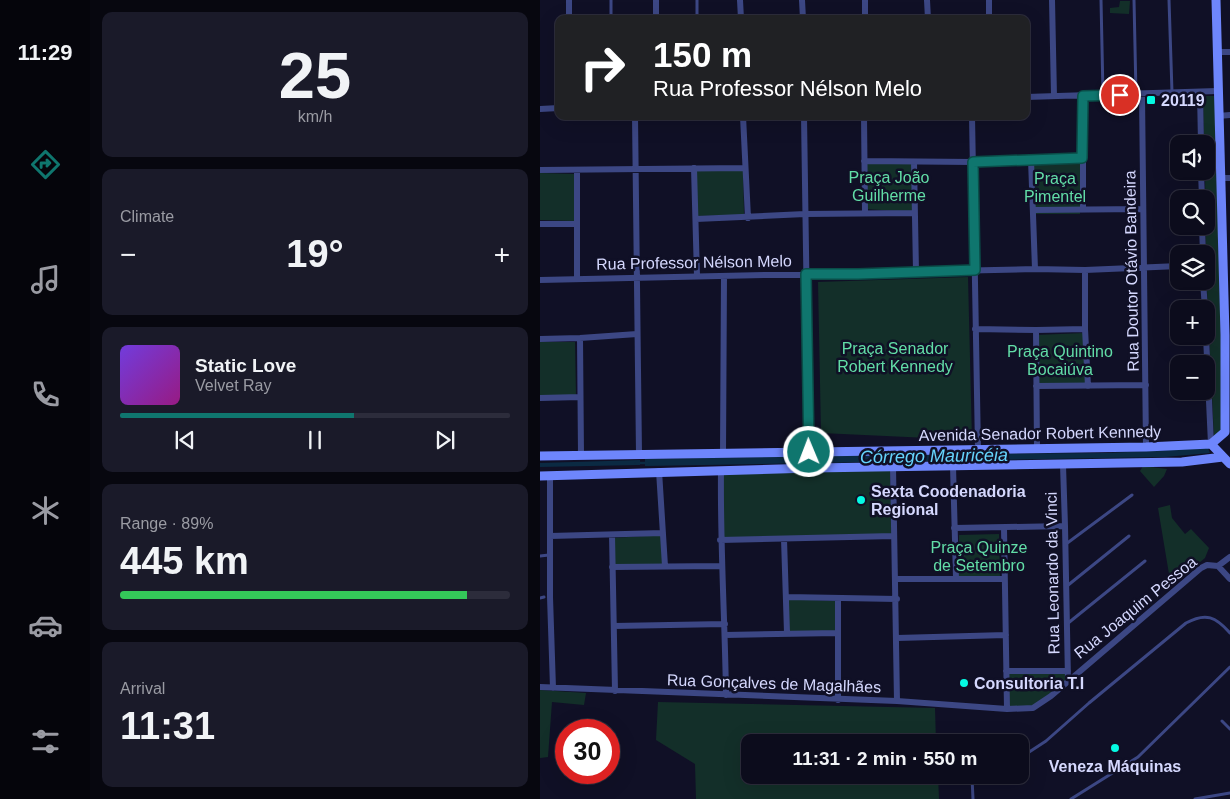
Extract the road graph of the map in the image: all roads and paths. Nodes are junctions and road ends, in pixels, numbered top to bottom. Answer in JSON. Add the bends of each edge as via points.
{"nodes":[{"id":1,"x":569,"y":0,"type":"edge"},
{"id":2,"x":611,"y":0,"type":"edge"},
{"id":3,"x":656,"y":0,"type":"edge"},
{"id":4,"x":697,"y":0,"type":"edge"},
{"id":5,"x":740,"y":0,"type":"edge"},
{"id":6,"x":802,"y":0,"type":"edge"},
{"id":7,"x":865,"y":0,"type":"edge"},
{"id":8,"x":927,"y":0,"type":"edge"},
{"id":9,"x":989,"y":0,"type":"edge"},
{"id":10,"x":1052,"y":0,"type":"edge"},
{"id":11,"x":1101,"y":0,"type":"edge"},
{"id":12,"x":1134,"y":0,"type":"edge"},
{"id":13,"x":1169,"y":0,"type":"edge"},
{"id":14,"x":1216,"y":0,"type":"edge"},
{"id":15,"x":569,"y":15,"type":"edge"},
{"id":16,"x":611,"y":15,"type":"edge"},
{"id":17,"x":656,"y":15,"type":"edge"},
{"id":18,"x":697,"y":15,"type":"edge"},
{"id":19,"x":741,"y":15,"type":"edge"},
{"id":20,"x":803,"y":15,"type":"edge"},
{"id":21,"x":865,"y":15,"type":"edge"},
{"id":22,"x":928,"y":15,"type":"edge"},
{"id":23,"x":989,"y":15,"type":"edge"},
{"id":24,"x":1218,"y":52,"type":"junction"},
{"id":25,"x":1230,"y":52,"type":"edge"},
{"id":26,"x":1200,"y":92,"type":"junction"},
{"id":27,"x":1217,"y":92,"type":"junction"},
{"id":28,"x":1171,"y":93,"type":"junction"},
{"id":29,"x":1139,"y":95,"type":"junction"},
{"id":30,"x":1054,"y":96,"type":"junction"},
{"id":31,"x":1083,"y":96,"type":"junction"},
{"id":32,"x":1103,"y":96,"type":"junction"},
{"id":33,"x":1030,"y":97,"type":"edge"},
{"id":34,"x":555,"y":108,"type":"edge"},
{"id":35,"x":540,"y":109,"type":"edge"},
{"id":36,"x":1230,"y":115,"type":"edge"},
{"id":37,"x":1218,"y":116,"type":"junction"},
{"id":38,"x":635,"y":120,"type":"edge"},
{"id":39,"x":743,"y":120,"type":"edge"},
{"id":40,"x":804,"y":120,"type":"edge"},
{"id":41,"x":864,"y":120,"type":"edge"},
{"id":42,"x":972,"y":120,"type":"edge"},
{"id":43,"x":1201,"y":135,"type":"edge"},
{"id":44,"x":1082,"y":158,"type":"junction"},
{"id":45,"x":1031,"y":160,"type":"junction"},
{"id":46,"x":864,"y":161,"type":"junction"},
{"id":47,"x":914,"y":162,"type":"junction"},
{"id":48,"x":973,"y":162,"type":"junction"},
{"id":49,"x":694,"y":168,"type":"junction"},
{"id":50,"x":745,"y":168,"type":"junction"},
{"id":51,"x":637,"y":169,"type":"junction"},
{"id":52,"x":540,"y":170,"type":"edge"},
{"id":53,"x":578,"y":170,"type":"junction"},
{"id":54,"x":1225,"y":178,"type":"edge"},
{"id":55,"x":1082,"y":209,"type":"junction"},
{"id":56,"x":1143,"y":209,"type":"junction"},
{"id":57,"x":1033,"y":210,"type":"junction"},
{"id":58,"x":865,"y":213,"type":"junction"},
{"id":59,"x":914,"y":213,"type":"junction"},
{"id":60,"x":805,"y":214,"type":"junction"},
{"id":61,"x":748,"y":218,"type":"junction"},
{"id":62,"x":696,"y":219,"type":"junction"},
{"id":63,"x":540,"y":224,"type":"edge"},
{"id":64,"x":577,"y":224,"type":"junction"},
{"id":65,"x":1170,"y":267,"type":"edge"},
{"id":66,"x":1144,"y":268,"type":"junction"},
{"id":67,"x":1035,"y":269,"type":"junction"},
{"id":68,"x":975,"y":270,"type":"junction"},
{"id":69,"x":1085,"y":270,"type":"junction"},
{"id":70,"x":916,"y":272,"type":"junction"},
{"id":71,"x":806,"y":274,"type":"junction"},
{"id":72,"x":696,"y":276,"type":"junction"},
{"id":73,"x":724,"y":276,"type":"junction"},
{"id":74,"x":638,"y":277,"type":"junction"},
{"id":75,"x":577,"y":279,"type":"junction"},
{"id":76,"x":540,"y":280,"type":"edge"},
{"id":77,"x":975,"y":329,"type":"junction"},
{"id":78,"x":1085,"y":329,"type":"junction"},
{"id":79,"x":1036,"y":330,"type":"junction"},
{"id":80,"x":1228,"y":332,"type":"edge"},
{"id":81,"x":637,"y":334,"type":"junction"},
{"id":82,"x":580,"y":338,"type":"junction"},
{"id":83,"x":540,"y":339,"type":"edge"},
{"id":84,"x":1206,"y":345,"type":"edge"},
{"id":85,"x":1036,"y":386,"type":"junction"},
{"id":86,"x":1088,"y":386,"type":"junction"},
{"id":87,"x":1146,"y":386,"type":"junction"},
{"id":88,"x":580,"y":397,"type":"junction"},
{"id":89,"x":540,"y":398,"type":"edge"},
{"id":90,"x":1227,"y":429,"type":"edge"},
{"id":91,"x":1211,"y":444,"type":"junction"},
{"id":92,"x":1146,"y":447,"type":"junction"},
{"id":93,"x":978,"y":449,"type":"junction"},
{"id":94,"x":1037,"y":449,"type":"junction"},
{"id":95,"x":809,"y":452,"type":"junction"},
{"id":96,"x":723,"y":453,"type":"junction"},
{"id":97,"x":639,"y":454,"type":"junction"},
{"id":98,"x":582,"y":455,"type":"junction"},
{"id":99,"x":540,"y":456,"type":"edge"},
{"id":100,"x":1223,"y":457,"type":"junction"},
{"id":101,"x":1230,"y":464,"type":"edge"},
{"id":102,"x":1062,"y":465,"type":"junction"},
{"id":103,"x":953,"y":466,"type":"junction"},
{"id":104,"x":893,"y":467,"type":"junction"},
{"id":105,"x":720,"y":470,"type":"junction"},
{"id":106,"x":659,"y":471,"type":"junction"},
{"id":107,"x":540,"y":476,"type":"edge"},
{"id":108,"x":550,"y":476,"type":"junction"},
{"id":109,"x":1132,"y":494,"type":"dead end"},
{"id":110,"x":1065,"y":526,"type":"junction"},
{"id":111,"x":954,"y":528,"type":"junction"},
{"id":112,"x":1004,"y":528,"type":"junction"},
{"id":113,"x":662,"y":533,"type":"junction"},
{"id":114,"x":612,"y":535,"type":"junction"},
{"id":115,"x":550,"y":536,"type":"junction"},
{"id":116,"x":894,"y":536,"type":"junction"},
{"id":117,"x":1129,"y":536,"type":"dead end"},
{"id":118,"x":720,"y":540,"type":"junction"},
{"id":119,"x":784,"y":540,"type":"junction"},
{"id":120,"x":1066,"y":545,"type":"junction"},
{"id":121,"x":550,"y":555,"type":"junction"},
{"id":122,"x":540,"y":556,"type":"edge"},
{"id":123,"x":1230,"y":557,"type":"edge"},
{"id":124,"x":1145,"y":561,"type":"dead end"},
{"id":125,"x":665,"y":566,"type":"junction"},
{"id":126,"x":722,"y":566,"type":"junction"},
{"id":127,"x":1218,"y":566,"type":"junction"},
{"id":128,"x":612,"y":567,"type":"junction"},
{"id":129,"x":956,"y":578,"type":"junction"},
{"id":130,"x":1004,"y":578,"type":"junction"},
{"id":131,"x":895,"y":579,"type":"junction"},
{"id":132,"x":1230,"y":579,"type":"edge"},
{"id":133,"x":1066,"y":586,"type":"junction"},
{"id":134,"x":786,"y":597,"type":"junction"},
{"id":135,"x":545,"y":598,"type":"edge"},
{"id":136,"x":838,"y":598,"type":"junction"},
{"id":137,"x":896,"y":599,"type":"junction"},
{"id":138,"x":725,"y":624,"type":"junction"},
{"id":139,"x":1067,"y":624,"type":"junction"},
{"id":140,"x":614,"y":626,"type":"junction"},
{"id":141,"x":1230,"y":632,"type":"edge"},
{"id":142,"x":787,"y":633,"type":"junction"},
{"id":143,"x":838,"y":633,"type":"junction"},
{"id":144,"x":725,"y":635,"type":"junction"},
{"id":145,"x":1006,"y":636,"type":"junction"},
{"id":146,"x":897,"y":638,"type":"junction"},
{"id":147,"x":1230,"y":667,"type":"edge"},
{"id":148,"x":1068,"y":670,"type":"junction"},
{"id":149,"x":1006,"y":671,"type":"junction"},
{"id":150,"x":1068,"y":680,"type":"junction"},
{"id":151,"x":540,"y":687,"type":"edge"},
{"id":152,"x":553,"y":688,"type":"junction"},
{"id":153,"x":615,"y":691,"type":"junction"},
{"id":154,"x":726,"y":696,"type":"junction"},
{"id":155,"x":838,"y":700,"type":"junction"},
{"id":156,"x":897,"y":701,"type":"junction"},
{"id":157,"x":1007,"y":709,"type":"junction"},
{"id":158,"x":1222,"y":721,"type":"dead end"},
{"id":159,"x":1230,"y":729,"type":"edge"},
{"id":160,"x":1029,"y":752,"type":"edge"},
{"id":161,"x":972,"y":784,"type":"edge"},
{"id":162,"x":1230,"y":793,"type":"edge"},
{"id":163,"x":973,"y":799,"type":"edge"},
{"id":164,"x":1071,"y":799,"type":"edge"},
{"id":165,"x":1195,"y":799,"type":"edge"}],
"edges":[{"from":1,"to":15,"type":"street"},
{"from":2,"to":16,"type":"lane"},
{"from":3,"to":17,"type":"street"},
{"from":4,"to":18,"type":"lane"},
{"from":5,"to":19,"type":"street"},
{"from":6,"to":20,"type":"street"},
{"from":7,"to":21,"type":"street"},
{"from":8,"to":22,"type":"street"},
{"from":9,"to":23,"type":"street"},
{"from":10,"to":30,"type":"street"},
{"from":11,"to":32,"type":"lane"},
{"from":12,"to":29,"type":"lane"},
{"from":13,"to":28,"type":"lane"},
{"from":14,"to":24,"type":"street"},
{"from":24,"to":25,"type":"street"},
{"from":24,"to":27,"type":"street"},
{"from":26,"to":27,"type":"street"},
{"from":26,"to":28,"type":"street"},
{"from":26,"to":43,"type":"street"},
{"from":27,"to":37,"type":"street"},
{"from":28,"to":29,"type":"street"},
{"from":29,"to":32,"type":"street"},
{"from":29,"to":56,"type":"street","name":"Rua Doutor Otávio Bandeira"},
{"from":30,"to":31,"type":"street"},
{"from":30,"to":33,"type":"street"},
{"from":31,"to":32,"type":"street"},
{"from":31,"to":44,"type":"street"},
{"from":34,"to":35,"type":"street"},
{"from":36,"to":37,"type":"street"},
{"from":37,"to":54,"type":"street"},
{"from":38,"to":51,"type":"street"},
{"from":39,"to":50,"type":"street"},
{"from":40,"to":60,"type":"street"},
{"from":41,"to":46,"type":"street"},
{"from":42,"to":48,"type":"street"},
{"from":44,"to":45,"type":"street"},
{"from":44,"to":55,"type":"street"},
{"from":45,"to":48,"type":"street"},
{"from":45,"to":57,"type":"street"},
{"from":46,"to":47,"type":"street"},
{"from":46,"to":58,"type":"street"},
{"from":47,"to":48,"type":"street"},
{"from":47,"to":59,"type":"street"},
{"from":48,"to":68,"type":"street"},
{"from":49,"to":50,"type":"street"},
{"from":49,"to":51,"type":"street"},
{"from":49,"to":62,"type":"street"},
{"from":50,"to":61,"type":"street"},
{"from":51,"to":53,"type":"street"},
{"from":51,"to":74,"type":"street"},
{"from":52,"to":53,"type":"street"},
{"from":53,"to":64,"type":"street"},
{"from":54,"to":80,"type":"street"},
{"from":55,"to":56,"type":"street"},
{"from":55,"to":57,"type":"street"},
{"from":56,"to":66,"type":"street","name":"Rua Doutor Otávio Bandeira"},
{"from":57,"to":67,"type":"street"},
{"from":58,"to":59,"type":"street"},
{"from":58,"to":60,"type":"street"},
{"from":59,"to":70,"type":"street"},
{"from":60,"to":61,"type":"street"},
{"from":60,"to":71,"type":"street"},
{"from":61,"to":62,"type":"street"},
{"from":62,"to":72,"type":"street"},
{"from":63,"to":64,"type":"street"},
{"from":64,"to":75,"type":"street"},
{"from":65,"to":66,"type":"street","name":"Rua Professor Nélson Melo"},
{"from":66,"to":69,"type":"street","name":"Rua Professor Nélson Melo"},
{"from":66,"to":87,"type":"street","name":"Rua Doutor Otávio Bandeira"},
{"from":67,"to":68,"type":"street","name":"Rua Professor Nélson Melo"},
{"from":67,"to":69,"type":"street","name":"Rua Professor Nélson Melo"},
{"from":68,"to":70,"type":"street","name":"Rua Professor Nélson Melo"},
{"from":68,"to":77,"type":"street"},
{"from":69,"to":78,"type":"street"},
{"from":70,"to":71,"type":"street","name":"Rua Professor Nélson Melo"},
{"from":71,"to":73,"type":"street","name":"Rua Professor Nélson Melo"},
{"from":71,"to":95,"type":"street"},
{"from":72,"to":73,"type":"street","name":"Rua Professor Nélson Melo"},
{"from":72,"to":74,"type":"street","name":"Rua Professor Nélson Melo"},
{"from":73,"to":96,"type":"street"},
{"from":74,"to":75,"type":"street","name":"Rua Professor Nélson Melo"},
{"from":74,"to":81,"type":"street"},
{"from":75,"to":76,"type":"street","name":"Rua Professor Nélson Melo"},
{"from":77,"to":79,"type":"street"},
{"from":77,"to":93,"type":"street"},
{"from":78,"to":79,"type":"street"},
{"from":78,"to":86,"type":"street"},
{"from":79,"to":85,"type":"street"},
{"from":80,"to":90,"type":"street"},
{"from":81,"to":82,"type":"street"},
{"from":81,"to":97,"type":"street"},
{"from":82,"to":83,"type":"street"},
{"from":82,"to":88,"type":"street"},
{"from":84,"to":91,"type":"street"},
{"from":85,"to":86,"type":"street"},
{"from":85,"to":94,"type":"street"},
{"from":86,"to":87,"type":"street"},
{"from":87,"to":92,"type":"street","name":"Rua Doutor Otávio Bandeira"},
{"from":88,"to":89,"type":"street"},
{"from":88,"to":98,"type":"street"},
{"from":90,"to":91,"type":"street"},
{"from":91,"to":92,"type":"street","name":"Avenida Senador Robert Kennedy"},
{"from":91,"to":100,"type":"street"},
{"from":92,"to":94,"type":"street","name":"Avenida Senador Robert Kennedy"},
{"from":93,"to":94,"type":"street","name":"Avenida Senador Robert Kennedy"},
{"from":93,"to":95,"type":"street","name":"Avenida Senador Robert Kennedy"},
{"from":95,"to":96,"type":"street","name":"Avenida Senador Robert Kennedy"},
{"from":96,"to":97,"type":"street","name":"Avenida Senador Robert Kennedy"},
{"from":97,"to":98,"type":"street","name":"Avenida Senador Robert Kennedy"},
{"from":98,"to":99,"type":"street","name":"Avenida Senador Robert Kennedy"},
{"from":100,"to":101,"type":"street"},
{"from":100,"to":102,"type":"street","name":"Avenida Senador Robert Kennedy","via":[[1182,462]]},
{"from":102,"to":103,"type":"street","name":"Avenida Senador Robert Kennedy"},
{"from":102,"to":110,"type":"street","name":"Rua Leonardo da Vinci"},
{"from":103,"to":104,"type":"street","name":"Avenida Senador Robert Kennedy"},
{"from":103,"to":111,"type":"street"},
{"from":104,"to":105,"type":"street","name":"Avenida Senador Robert Kennedy"},
{"from":104,"to":116,"type":"street"},
{"from":105,"to":106,"type":"street","name":"Avenida Senador Robert Kennedy"},
{"from":105,"to":118,"type":"street"},
{"from":106,"to":108,"type":"street","name":"Avenida Senador Robert Kennedy"},
{"from":106,"to":113,"type":"street"},
{"from":107,"to":108,"type":"street","name":"Avenida Senador Robert Kennedy"},
{"from":108,"to":115,"type":"street"},
{"from":109,"to":120,"type":"lane"},
{"from":110,"to":112,"type":"street"},
{"from":110,"to":120,"type":"street","name":"Rua Leonardo da Vinci"},
{"from":111,"to":112,"type":"street"},
{"from":111,"to":129,"type":"street"},
{"from":112,"to":130,"type":"street"},
{"from":113,"to":114,"type":"street"},
{"from":113,"to":125,"type":"street"},
{"from":114,"to":115,"type":"street"},
{"from":114,"to":128,"type":"street"},
{"from":115,"to":121,"type":"street"},
{"from":116,"to":119,"type":"street"},
{"from":116,"to":131,"type":"street"},
{"from":117,"to":133,"type":"lane"},
{"from":118,"to":119,"type":"street"},
{"from":118,"to":126,"type":"street"},
{"from":119,"to":134,"type":"street"},
{"from":120,"to":133,"type":"street","name":"Rua Leonardo da Vinci"},
{"from":121,"to":122,"type":"lane"},
{"from":121,"to":135,"type":"street"},
{"from":123,"to":127,"type":"street","name":"Rua Joaquim Pessoa"},
{"from":124,"to":139,"type":"lane"},
{"from":125,"to":126,"type":"street"},
{"from":125,"to":128,"type":"street"},
{"from":126,"to":138,"type":"street"},
{"from":127,"to":132,"type":"street"},
{"from":127,"to":150,"type":"street","name":"Rua Joaquim Pessoa","via":[[1201,568]]},
{"from":128,"to":140,"type":"street"},
{"from":129,"to":130,"type":"street"},
{"from":129,"to":131,"type":"street"},
{"from":130,"to":145,"type":"street"},
{"from":131,"to":137,"type":"street"},
{"from":133,"to":139,"type":"street","name":"Rua Leonardo da Vinci"},
{"from":134,"to":136,"type":"street"},
{"from":134,"to":142,"type":"street"},
{"from":135,"to":152,"type":"street"},
{"from":136,"to":137,"type":"street"},
{"from":136,"to":143,"type":"street"},
{"from":137,"to":146,"type":"street"},
{"from":138,"to":140,"type":"street"},
{"from":138,"to":144,"type":"street"},
{"from":139,"to":148,"type":"street","name":"Rua Leonardo da Vinci"},
{"from":140,"to":153,"type":"street"},
{"from":141,"to":160,"type":"lane","via":[[1207,617],[1186,623]]},
{"from":142,"to":143,"type":"street"},
{"from":142,"to":144,"type":"street"},
{"from":143,"to":155,"type":"street"},
{"from":144,"to":154,"type":"street"},
{"from":145,"to":146,"type":"street"},
{"from":145,"to":149,"type":"street"},
{"from":146,"to":156,"type":"street"},
{"from":147,"to":164,"type":"lane","via":[[1138,758]]},
{"from":148,"to":149,"type":"street"},
{"from":148,"to":150,"type":"street","name":"Rua Leonardo da Vinci"},
{"from":149,"to":157,"type":"street"},
{"from":150,"to":157,"type":"street","name":"Rua Joaquim Pessoa","via":[[1034,708]]},
{"from":151,"to":152,"type":"street","name":"Rua Gonçalves de Magalhães"},
{"from":152,"to":153,"type":"street","name":"Rua Gonçalves de Magalhães"},
{"from":153,"to":154,"type":"street","name":"Rua Gonçalves de Magalhães"},
{"from":154,"to":155,"type":"street","name":"Rua Gonçalves de Magalhães"},
{"from":155,"to":156,"type":"street","name":"Rua Gonçalves de Magalhães"},
{"from":156,"to":157,"type":"street","name":"Rua Gonçalves de Magalhães"},
{"from":158,"to":159,"type":"lane"},
{"from":161,"to":163,"type":"lane"},
{"from":162,"to":165,"type":"lane"}]}
